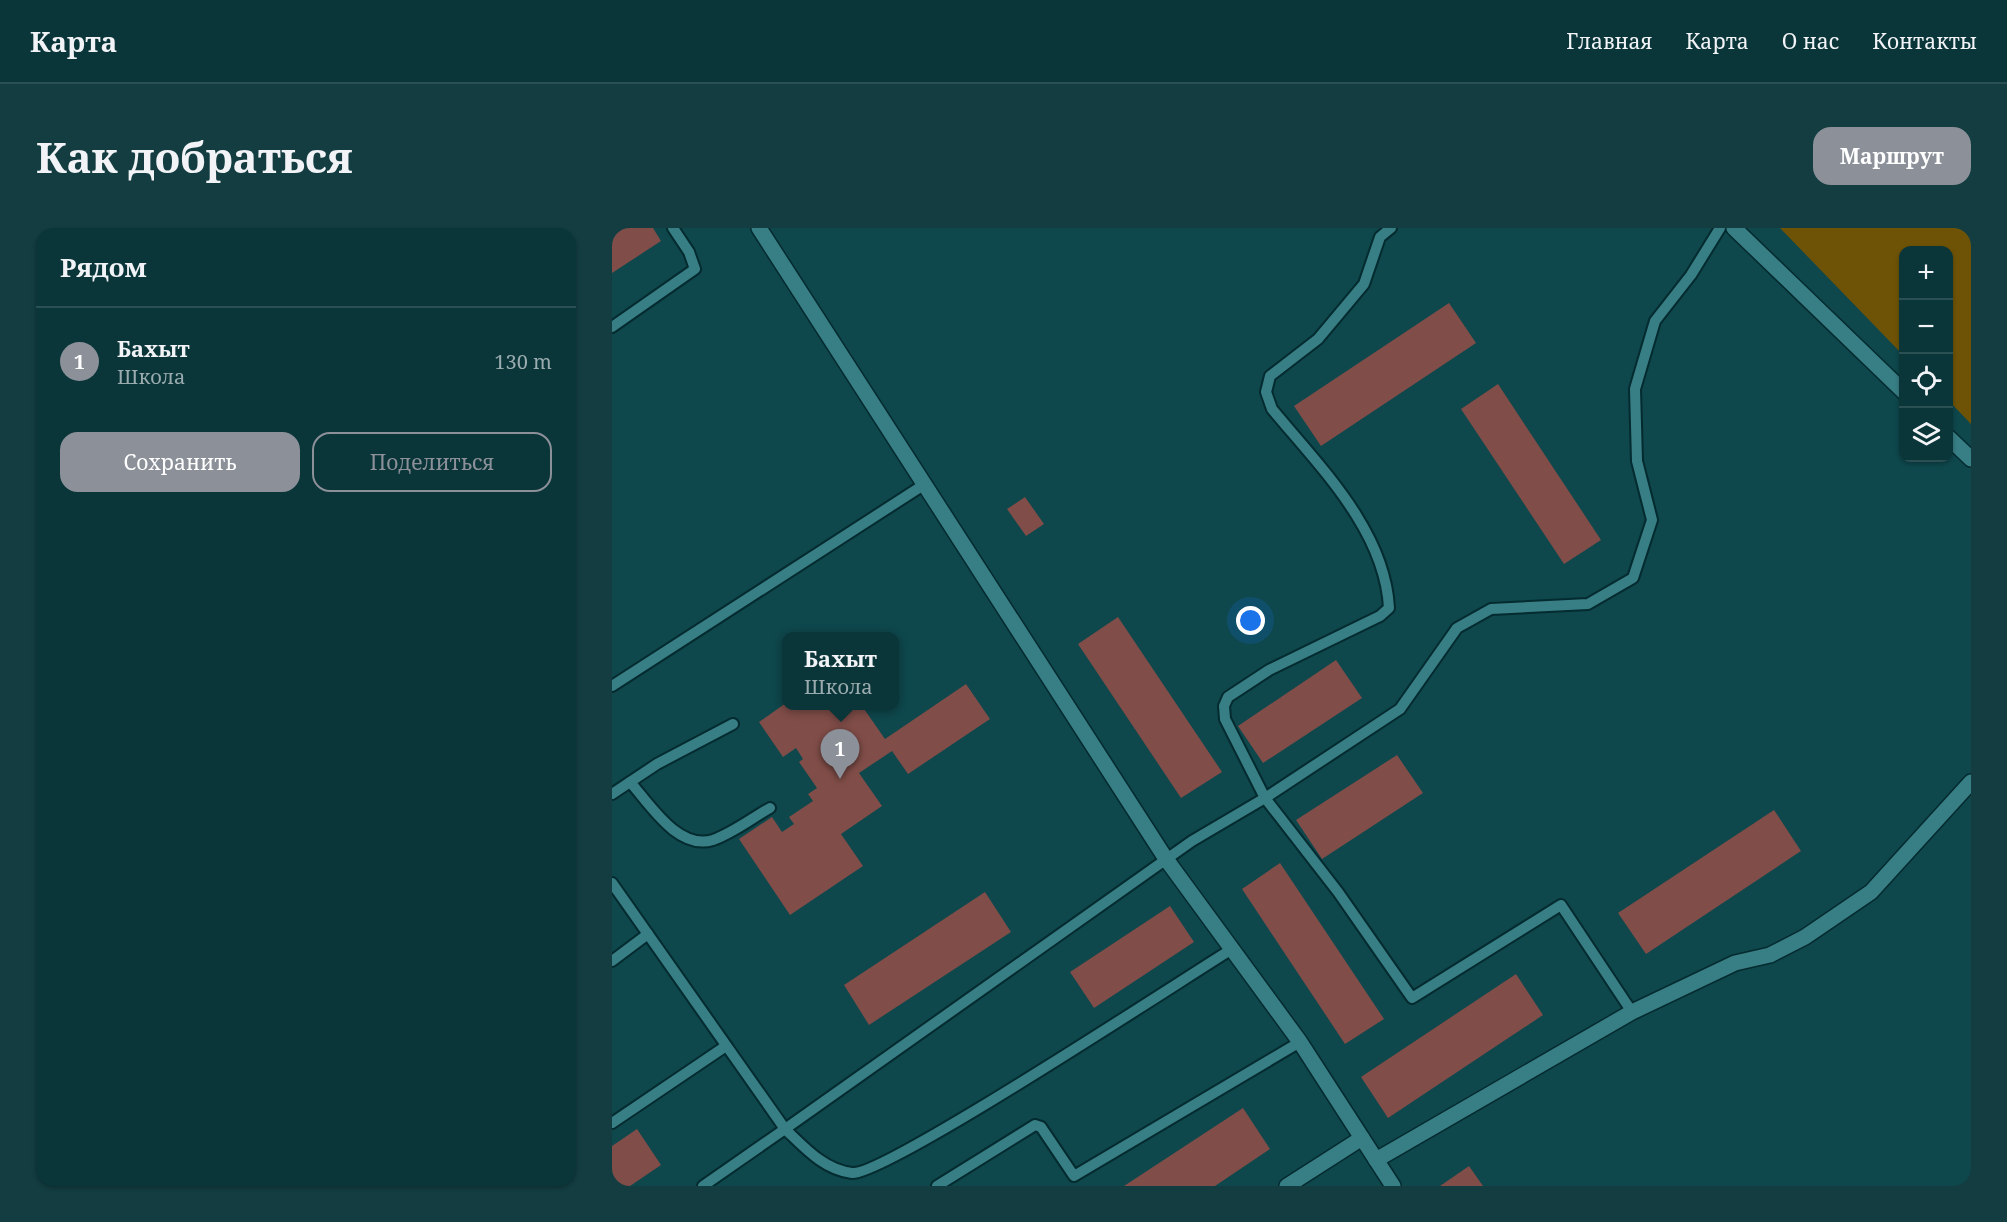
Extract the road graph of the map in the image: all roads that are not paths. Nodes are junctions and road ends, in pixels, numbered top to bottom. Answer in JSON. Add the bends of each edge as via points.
{"nodes":[{"id":1,"x":673,"y":228,"type":"edge"},
{"id":2,"x":759,"y":228,"type":"edge"},
{"id":3,"x":1391,"y":228,"type":"edge"},
{"id":4,"x":1720,"y":228,"type":"edge"},
{"id":5,"x":1734,"y":228,"type":"edge"},
{"id":6,"x":612,"y":327,"type":"edge"},
{"id":7,"x":1899,"y":387,"type":"edge"},
{"id":8,"x":1953,"y":442,"type":"edge"},
{"id":9,"x":1971,"y":459,"type":"edge"},
{"id":10,"x":925,"y":484,"type":"junction"},
{"id":11,"x":612,"y":686,"type":"edge"},
{"id":12,"x":733,"y":724,"type":"dead end"},
{"id":13,"x":630,"y":782,"type":"junction"},
{"id":14,"x":1971,"y":782,"type":"edge"},
{"id":15,"x":612,"y":794,"type":"edge"},
{"id":16,"x":1265,"y":798,"type":"junction"},
{"id":17,"x":770,"y":808,"type":"dead end"},
{"id":18,"x":1166,"y":859,"type":"junction"},
{"id":19,"x":612,"y":884,"type":"edge"},
{"id":20,"x":648,"y":934,"type":"junction"},
{"id":21,"x":1232,"y":949,"type":"junction"},
{"id":22,"x":612,"y":961,"type":"edge"},
{"id":23,"x":1632,"y":1012,"type":"junction"},
{"id":24,"x":1300,"y":1042,"type":"junction"},
{"id":25,"x":726,"y":1046,"type":"junction"},
{"id":26,"x":612,"y":1123,"type":"edge"},
{"id":27,"x":785,"y":1129,"type":"junction"},
{"id":28,"x":1362,"y":1138,"type":"junction"},
{"id":29,"x":1376,"y":1160,"type":"junction"},
{"id":30,"x":703,"y":1186,"type":"edge"},
{"id":31,"x":937,"y":1186,"type":"edge"},
{"id":32,"x":1287,"y":1186,"type":"edge"},
{"id":33,"x":1393,"y":1186,"type":"edge"}],
"edges":[{"from":1,"to":6,"type":"lane","via":[[695,269]]},
{"from":2,"to":10,"type":"street"},
{"from":3,"to":16,"type":"lane","via":[[1380,237],[1364,284],[1318,339],[1267,382],[1272,409],[1347,500],[1375,552],[1389,608],[1269,670],[1228,697],[1225,719]]},
{"from":4,"to":16,"type":"lane","via":[[1655,321],[1635,389],[1637,461],[1652,520],[1633,578],[1588,604],[1491,609],[1457,628],[1400,710]]},
{"from":5,"to":7,"type":"street"},
{"from":8,"to":9,"type":"street"},
{"from":10,"to":11,"type":"lane"},
{"from":10,"to":18,"type":"street"},
{"from":12,"to":13,"type":"lane"},
{"from":13,"to":15,"type":"lane"},
{"from":13,"to":17,"type":"lane","via":[[673,829],[700,841],[712,840]]},
{"from":14,"to":23,"type":"street","via":[[1871,892],[1805,937],[1770,955],[1735,963]]},
{"from":16,"to":18,"type":"lane"},
{"from":16,"to":23,"type":"lane","via":[[1338,892],[1412,998],[1561,905]]},
{"from":18,"to":21,"type":"street"},
{"from":18,"to":27,"type":"lane"},
{"from":19,"to":20,"type":"lane"},
{"from":20,"to":22,"type":"lane"},
{"from":20,"to":25,"type":"lane"},
{"from":21,"to":24,"type":"street"},
{"from":21,"to":27,"type":"lane","via":[[948,1127],[875,1168],[854,1174],[833,1168]]},
{"from":23,"to":29,"type":"street"},
{"from":24,"to":28,"type":"street"},
{"from":24,"to":31,"type":"lane","via":[[1074,1176],[1041,1127],[1035,1125]]},
{"from":25,"to":26,"type":"lane"},
{"from":25,"to":27,"type":"lane"},
{"from":27,"to":30,"type":"lane"},
{"from":28,"to":29,"type":"street"},
{"from":28,"to":32,"type":"street"},
{"from":29,"to":33,"type":"street"}]}
